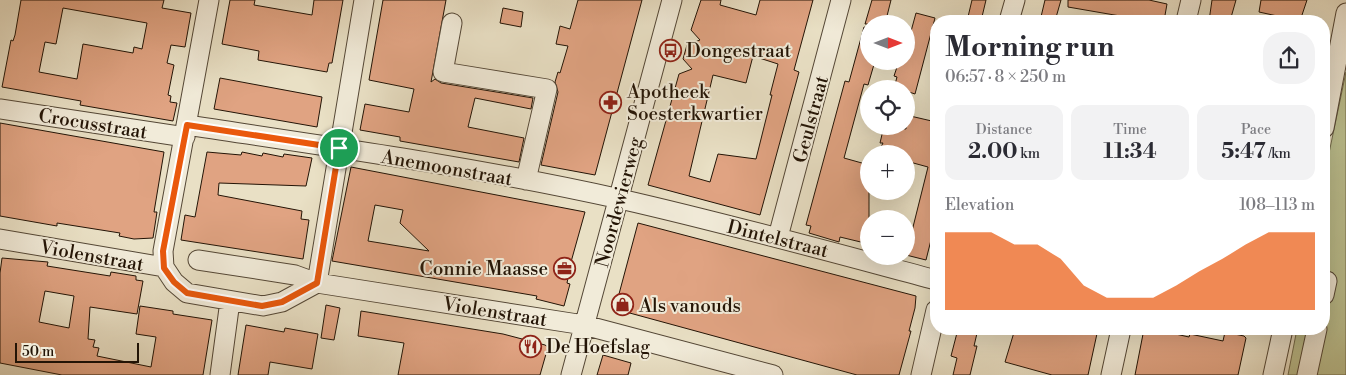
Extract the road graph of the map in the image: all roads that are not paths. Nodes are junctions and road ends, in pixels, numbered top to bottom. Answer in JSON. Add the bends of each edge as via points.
{"nodes":[{"id":1,"x":209,"y":0,"type":"edge"},
{"id":2,"x":364,"y":0,"type":"edge"},
{"id":3,"x":672,"y":0,"type":"edge"},
{"id":4,"x":841,"y":0,"type":"edge"},
{"id":5,"x":1015,"y":0,"type":"edge"},
{"id":6,"x":1191,"y":0,"type":"edge"},
{"id":7,"x":1346,"y":13,"type":"edge"},
{"id":8,"x":1011,"y":15,"type":"edge"},
{"id":9,"x":1187,"y":15,"type":"edge"},
{"id":10,"x":452,"y":23,"type":"dead end"},
{"id":11,"x":1330,"y":97,"type":"edge"},
{"id":12,"x":0,"y":109,"type":"edge"},
{"id":13,"x":186,"y":131,"type":"junction"},
{"id":14,"x":339,"y":148,"type":"junction"},
{"id":15,"x":526,"y":180,"type":"junction"},
{"id":16,"x":619,"y":199,"type":"junction"},
{"id":17,"x":778,"y":237,"type":"junction"},
{"id":18,"x":0,"y":239,"type":"edge"},
{"id":19,"x":198,"y":260,"type":"dead end"},
{"id":20,"x":164,"y":268,"type":"junction"},
{"id":21,"x":930,"y":278,"type":"edge"},
{"id":22,"x":317,"y":283,"type":"junction"},
{"id":23,"x":230,"y":301,"type":"junction"},
{"id":24,"x":584,"y":325,"type":"junction"},
{"id":25,"x":930,"y":335,"type":"edge"},
{"id":26,"x":1120,"y":335,"type":"edge"},
{"id":27,"x":1282,"y":335,"type":"edge"},
{"id":28,"x":1316,"y":335,"type":"edge"},
{"id":29,"x":727,"y":369,"type":"edge"},
{"id":30,"x":220,"y":375,"type":"edge"},
{"id":31,"x":571,"y":375,"type":"edge"},
{"id":32,"x":773,"y":375,"type":"edge"},
{"id":33,"x":921,"y":375,"type":"edge"},
{"id":34,"x":1111,"y":375,"type":"edge"},
{"id":35,"x":1273,"y":375,"type":"edge"},
{"id":36,"x":1307,"y":375,"type":"edge"}],
"edges":[{"from":1,"to":13,"type":"street"},
{"from":2,"to":14,"type":"street"},
{"from":3,"to":16,"type":"street","name":"Noordewierweg"},
{"from":4,"to":17,"type":"street","name":"Geulstraat"},
{"from":5,"to":8,"type":"street"},
{"from":6,"to":9,"type":"street"},
{"from":7,"to":11,"type":"street"},
{"from":10,"to":15,"type":"street","name":"Anemoonstraat","via":[[443,72],[547,89]]},
{"from":12,"to":13,"type":"street","name":"Crocusstraat"},
{"from":13,"to":14,"type":"street","name":"Crocusstraat"},
{"from":13,"to":20,"type":"street","via":[[163,251]]},
{"from":14,"to":15,"type":"street","name":"Anemoonstraat"},
{"from":14,"to":22,"type":"street"},
{"from":15,"to":16,"type":"street","name":"Anemoonstraat"},
{"from":16,"to":17,"type":"street","name":"Dintelstraat"},
{"from":16,"to":24,"type":"street","name":"Noordewierweg"},
{"from":17,"to":21,"type":"street","name":"Dintelstraat"},
{"from":18,"to":20,"type":"street","name":"Violenstraat"},
{"from":19,"to":22,"type":"street","name":"Violenstraat","via":[[295,275]]},
{"from":20,"to":23,"type":"street","name":"Violenstraat","via":[[187,293]]},
{"from":22,"to":23,"type":"street","name":"Violenstraat","via":[[282,302],[262,306]]},
{"from":22,"to":24,"type":"street","name":"Violenstraat"},
{"from":23,"to":30,"type":"street"},
{"from":24,"to":29,"type":"street","name":"Violenstraat"},
{"from":24,"to":31,"type":"street","name":"Noordewierweg"},
{"from":25,"to":33,"type":"street"},
{"from":26,"to":34,"type":"street"},
{"from":27,"to":35,"type":"street"},
{"from":28,"to":36,"type":"street"},
{"from":29,"to":32,"type":"street","name":"Violenstraat"}]}
